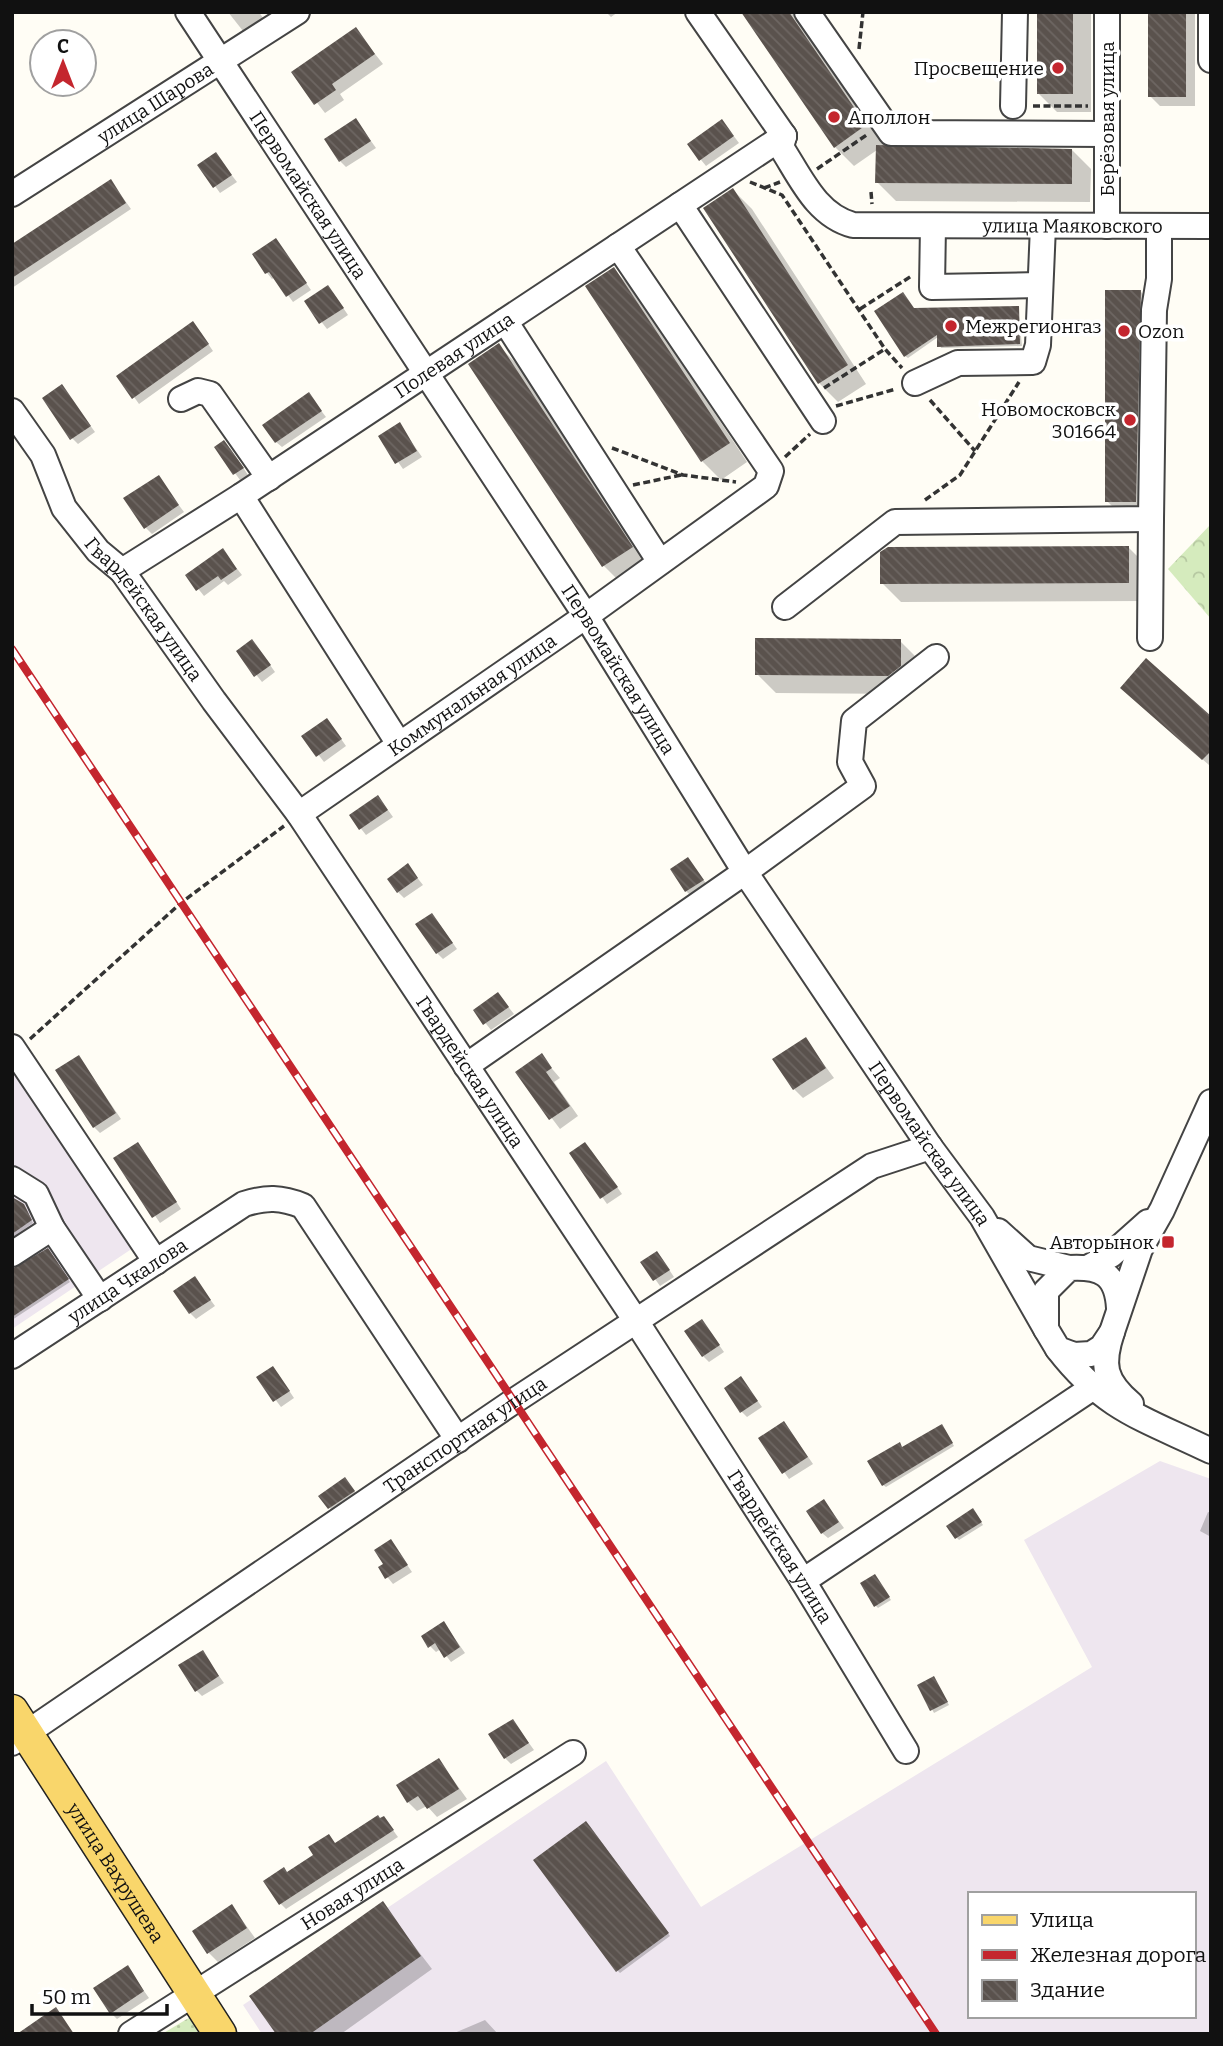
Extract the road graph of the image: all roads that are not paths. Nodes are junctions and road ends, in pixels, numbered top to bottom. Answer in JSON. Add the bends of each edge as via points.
{"nodes":[{"id":1,"x":188,"y":12,"type":"edge"},
{"id":2,"x":297,"y":12,"type":"edge"},
{"id":3,"x":698,"y":12,"type":"edge"},
{"id":4,"x":807,"y":12,"type":"edge"},
{"id":5,"x":1015,"y":12,"type":"edge"},
{"id":6,"x":1107,"y":12,"type":"edge"},
{"id":7,"x":1210,"y":12,"type":"edge"},
{"id":8,"x":1211,"y":60,"type":"edge"},
{"id":9,"x":221,"y":62,"type":"junction"},
{"id":10,"x":1013,"y":106,"type":"road end"},
{"id":11,"x":1107,"y":134,"type":"junction"},
{"id":12,"x":784,"y":136,"type":"junction"},
{"id":13,"x":12,"y":194,"type":"edge"},
{"id":14,"x":680,"y":205,"type":"junction"},
{"id":15,"x":933,"y":226,"type":"junction"},
{"id":16,"x":1043,"y":226,"type":"junction"},
{"id":17,"x":1107,"y":226,"type":"junction"},
{"id":18,"x":1159,"y":226,"type":"junction"},
{"id":19,"x":1211,"y":226,"type":"edge"},
{"id":20,"x":618,"y":246,"type":"junction"},
{"id":21,"x":1040,"y":285,"type":"junction"},
{"id":22,"x":505,"y":321,"type":"junction"},
{"id":23,"x":426,"y":374,"type":"junction"},
{"id":24,"x":915,"y":383,"type":"road end"},
{"id":25,"x":181,"y":399,"type":"dead end"},
{"id":26,"x":815,"y":410,"type":"road end"},
{"id":27,"x":12,"y":411,"type":"edge"},
{"id":28,"x":269,"y":478,"type":"junction"},
{"id":29,"x":241,"y":496,"type":"junction"},
{"id":30,"x":1151,"y":519,"type":"junction"},
{"id":31,"x":660,"y":562,"type":"junction"},
{"id":32,"x":122,"y":571,"type":"junction"},
{"id":33,"x":785,"y":607,"type":"dead end"},
{"id":34,"x":586,"y":616,"type":"junction"},
{"id":35,"x":1150,"y":638,"type":"dead end"},
{"id":36,"x":936,"y":657,"type":"dead end"},
{"id":37,"x":399,"y":744,"type":"junction"},
{"id":38,"x":299,"y":814,"type":"junction"},
{"id":39,"x":745,"y":873,"type":"junction"},
{"id":40,"x":14,"y":1050,"type":"edge"},
{"id":41,"x":466,"y":1066,"type":"junction"},
{"id":42,"x":1211,"y":1102,"type":"edge"},
{"id":43,"x":930,"y":1147,"type":"junction"},
{"id":44,"x":12,"y":1179,"type":"edge"},
{"id":45,"x":1162,"y":1210,"type":"junction"},
{"id":46,"x":982,"y":1217,"type":"junction"},
{"id":47,"x":52,"y":1228,"type":"junction"},
{"id":48,"x":12,"y":1254,"type":"edge"},
{"id":49,"x":156,"y":1262,"type":"junction"},
{"id":50,"x":1079,"y":1267,"type":"junction"},
{"id":51,"x":100,"y":1299,"type":"junction"},
{"id":52,"x":1119,"y":1308,"type":"junction"},
{"id":53,"x":636,"y":1321,"type":"junction"},
{"id":54,"x":1112,"y":1332,"type":"junction"},
{"id":55,"x":1052,"y":1339,"type":"junction"},
{"id":56,"x":12,"y":1356,"type":"edge"},
{"id":57,"x":1092,"y":1388,"type":"junction"},
{"id":58,"x":1169,"y":1430,"type":"junction"},
{"id":59,"x":458,"y":1440,"type":"junction"},
{"id":60,"x":1211,"y":1451,"type":"edge"},
{"id":61,"x":803,"y":1581,"type":"junction"},
{"id":62,"x":17,"y":1729,"type":"edge"},
{"id":63,"x":906,"y":1752,"type":"dead end"},
{"id":64,"x":573,"y":1753,"type":"dead end"},
{"id":65,"x":194,"y":1993,"type":"junction"},
{"id":66,"x":131,"y":2034,"type":"edge"},
{"id":67,"x":219,"y":2034,"type":"edge"}],
"edges":[{"from":1,"to":9,"type":"street","name":"Первомайская улица"},
{"from":2,"to":9,"type":"street","name":"улица Шарова"},
{"from":3,"to":12,"type":"street","name":"улица Маяковского"},
{"from":4,"to":11,"type":"street","via":[[891,133]]},
{"from":5,"to":10,"type":"street"},
{"from":6,"to":11,"type":"street","name":"Берёзовая улица"},
{"from":7,"to":8,"type":"street"},
{"from":9,"to":13,"type":"street","name":"улица Шарова"},
{"from":9,"to":23,"type":"street","name":"Первомайская улица"},
{"from":11,"to":17,"type":"street","name":"Берёзовая улица"},
{"from":12,"to":14,"type":"street","name":"Полевая улица"},
{"from":12,"to":15,"type":"street","name":"улица Маяковского","via":[[781,147],[825,212],[836,220],[873,226]]},
{"from":14,"to":20,"type":"street","name":"Полевая улица"},
{"from":14,"to":26,"type":"street"},
{"from":15,"to":16,"type":"street","name":"улица Маяковского"},
{"from":15,"to":21,"type":"street","via":[[932,288]]},
{"from":16,"to":17,"type":"street","name":"улица Маяковского"},
{"from":16,"to":21,"type":"street"},
{"from":17,"to":18,"type":"street","name":"улица Маяковского"},
{"from":18,"to":19,"type":"street","name":"улица Маяковского"},
{"from":18,"to":30,"type":"street"},
{"from":20,"to":22,"type":"street","name":"Полевая улица"},
{"from":20,"to":31,"type":"street","name":"Коммунальная улица","via":[[768,478]]},
{"from":21,"to":24,"type":"street","via":[[1033,362],[958,362]]},
{"from":22,"to":23,"type":"street","name":"Полевая улица"},
{"from":22,"to":31,"type":"street"},
{"from":23,"to":28,"type":"street","name":"Полевая улица"},
{"from":23,"to":34,"type":"street","name":"Первомайская улица"},
{"from":25,"to":28,"type":"street","via":[[198,391],[210,394]]},
{"from":27,"to":32,"type":"street","name":"Гвардейская улица","via":[[43,455],[64,508],[98,551]]},
{"from":28,"to":29,"type":"street","name":"Полевая улица"},
{"from":29,"to":32,"type":"street","name":"Полевая улица"},
{"from":29,"to":37,"type":"street"},
{"from":30,"to":33,"type":"street","via":[[895,522]]},
{"from":30,"to":35,"type":"street"},
{"from":31,"to":34,"type":"street","name":"Коммунальная улица"},
{"from":32,"to":38,"type":"street","name":"Гвардейская улица"},
{"from":34,"to":37,"type":"street","name":"Коммунальная улица"},
{"from":34,"to":39,"type":"street","name":"Первомайская улица"},
{"from":36,"to":39,"type":"street","via":[[854,721],[850,762],[863,786]]},
{"from":37,"to":38,"type":"street","name":"Коммунальная улица"},
{"from":38,"to":41,"type":"street","name":"Гвардейская улица"},
{"from":39,"to":41,"type":"street"},
{"from":39,"to":43,"type":"street","name":"Первомайская улица"},
{"from":40,"to":49,"type":"street"},
{"from":41,"to":53,"type":"street","name":"Гвардейская улица"},
{"from":42,"to":45,"type":"street"},
{"from":43,"to":46,"type":"street","name":"Первомайская улица"},
{"from":43,"to":53,"type":"street","name":"Транспортная улица","via":[[872,1166]]},
{"from":44,"to":47,"type":"street","via":[[36,1194]]},
{"from":45,"to":50,"type":"street","via":[[1111,1255]]},
{"from":45,"to":52,"type":"street","via":[[1140,1249]]},
{"from":46,"to":50,"type":"street","via":[[1028,1258]]},
{"from":46,"to":55,"type":"street","name":"Первомайская улица"},
{"from":47,"to":48,"type":"street"},
{"from":47,"to":51,"type":"street"},
{"from":49,"to":51,"type":"street","name":"улица Чкалова"},
{"from":49,"to":59,"type":"street","name":"улица Чкалова","via":[[244,1205],[265,1198],[303,1206]]},
{"from":50,"to":52,"type":"street","via":[[1101,1271],[1118,1290]]},
{"from":50,"to":55,"type":"street","via":[[1046,1291]]},
{"from":51,"to":56,"type":"street","name":"улица Чкалова"},
{"from":52,"to":54,"type":"street"},
{"from":53,"to":59,"type":"street","name":"Транспортная улица"},
{"from":53,"to":61,"type":"street","name":"Гвардейская улица"},
{"from":54,"to":55,"type":"street","via":[[1091,1354],[1073,1355]]},
{"from":54,"to":58,"type":"street","via":[[1105,1354],[1111,1385]]},
{"from":55,"to":57,"type":"street","name":"Первомайская улица"},
{"from":57,"to":58,"type":"street","name":"Первомайская улица","via":[[1129,1413]]},
{"from":57,"to":61,"type":"street"},
{"from":58,"to":60,"type":"street","name":"Первомайская улица"},
{"from":59,"to":62,"type":"street","name":"Транспортная улица"},
{"from":61,"to":63,"type":"street","name":"Гвардейская улица"},
{"from":62,"to":65,"type":"main road","name":"улица Вахрушева"},
{"from":64,"to":65,"type":"street","name":"Новая улица"},
{"from":65,"to":66,"type":"street","name":"Новая улица"},
{"from":65,"to":67,"type":"main road","name":"улица Вахрушева"}]}
